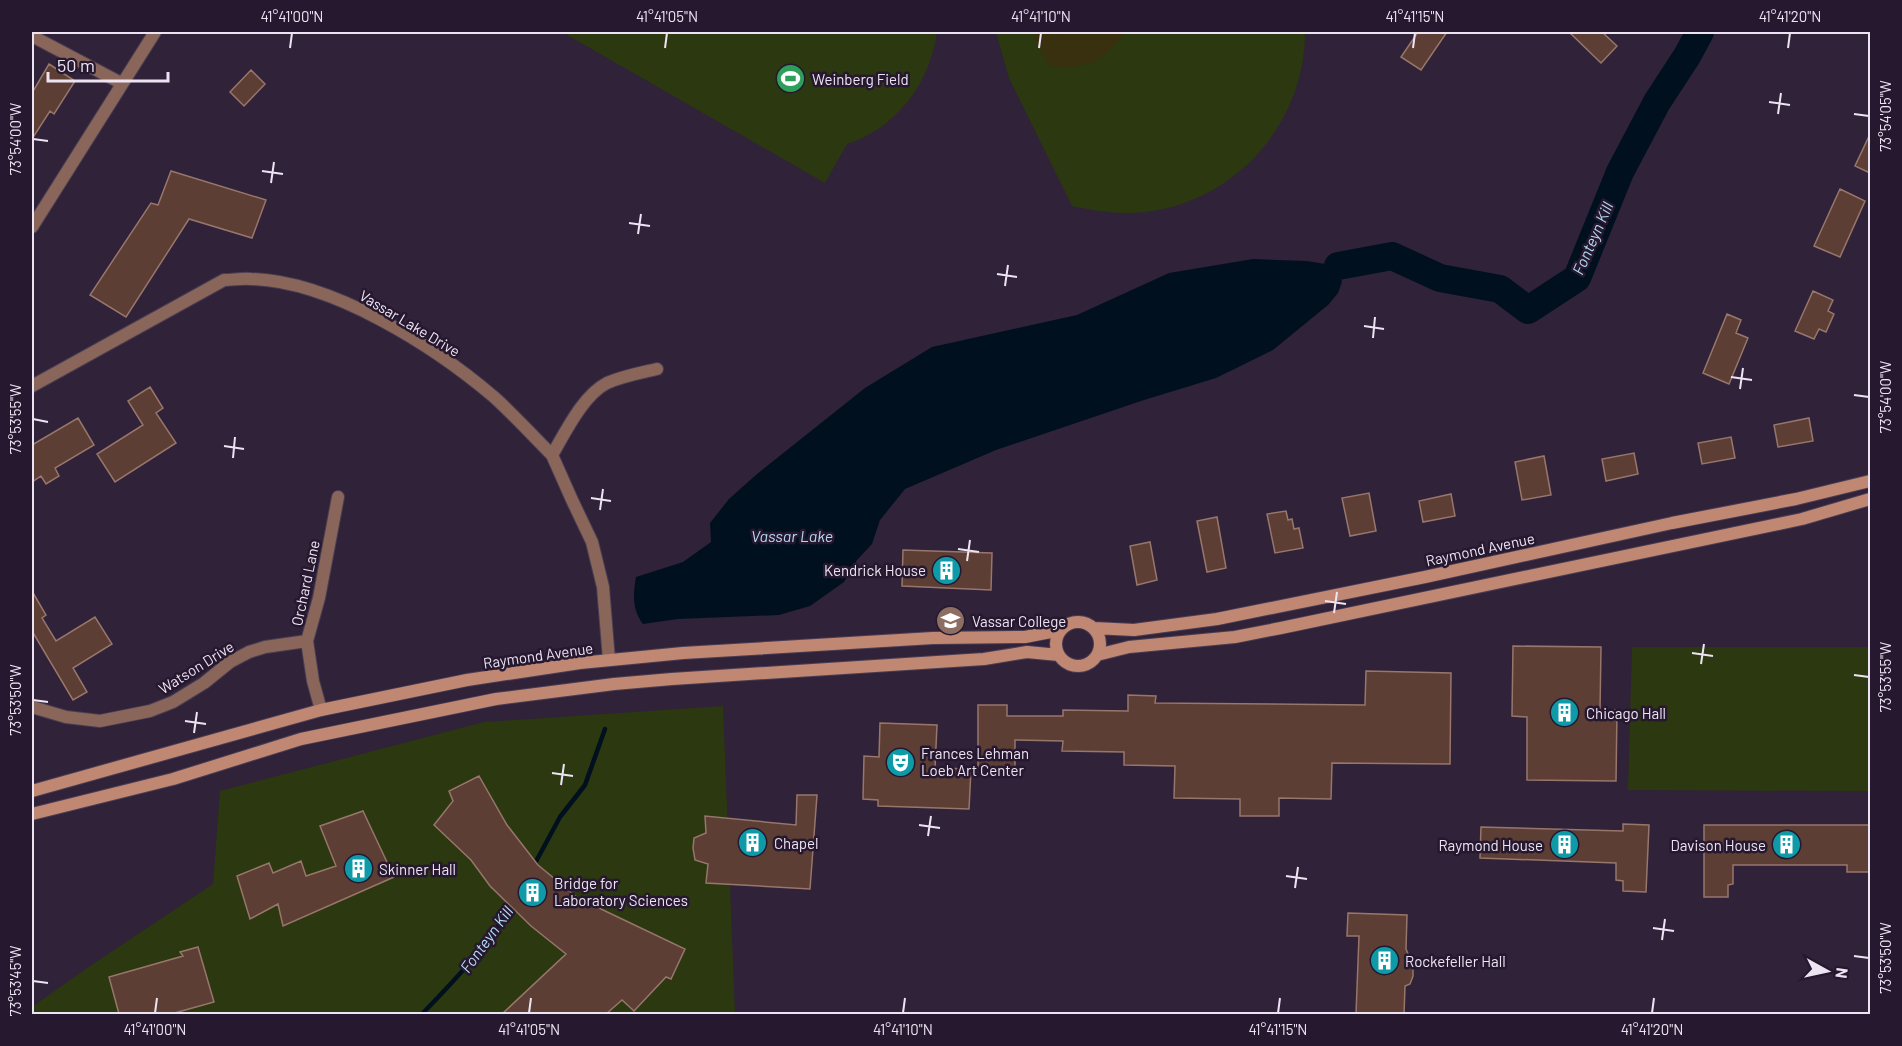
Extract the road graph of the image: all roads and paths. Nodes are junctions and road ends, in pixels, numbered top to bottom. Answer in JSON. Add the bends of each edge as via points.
{"nodes":[{"id":1,"x":155,"y":32,"type":"edge"},
{"id":2,"x":32,"y":36,"type":"edge"},
{"id":3,"x":122,"y":83,"type":"junction"},
{"id":4,"x":32,"y":227,"type":"edge"},
{"id":5,"x":657,"y":369,"type":"dead end"},
{"id":6,"x":32,"y":386,"type":"edge"},
{"id":7,"x":552,"y":455,"type":"junction"},
{"id":8,"x":1870,"y":481,"type":"edge"},
{"id":9,"x":338,"y":497,"type":"dead end"},
{"id":10,"x":1870,"y":499,"type":"edge"},
{"id":11,"x":1094,"y":628,"type":"junction"},
{"id":12,"x":1061,"y":630,"type":"junction"},
{"id":13,"x":308,"y":642,"type":"junction"},
{"id":14,"x":1097,"y":654,"type":"junction"},
{"id":15,"x":1059,"y":655,"type":"junction"},
{"id":16,"x":609,"y":660,"type":"junction"},
{"id":17,"x":32,"y":707,"type":"edge"},
{"id":18,"x":321,"y":710,"type":"junction"},
{"id":19,"x":32,"y":791,"type":"edge"},
{"id":20,"x":32,"y":814,"type":"edge"}],
"edges":[{"from":1,"to":3,"type":"street"},
{"from":2,"to":3,"type":"street"},
{"from":3,"to":4,"type":"street"},
{"from":5,"to":7,"type":"street","via":[[604,385],[572,421]]},
{"from":6,"to":7,"type":"street","name":"Vassar Lake Drive","via":[[224,280],[279,282],[346,303],[448,361],[494,398]]},
{"from":7,"to":16,"type":"street","name":"Vassar Lake Drive","via":[[592,542],[603,587]]},
{"from":8,"to":11,"type":"main road","name":"Raymond Avenue","via":[[1217,619],[1134,630]]},
{"from":9,"to":13,"type":"street","name":"Orchard Lane"},
{"from":10,"to":14,"type":"main road","via":[[1802,519],[1281,628]]},
{"from":11,"to":12,"type":"main road","name":"Raymond Avenue","via":[[1080,622]]},
{"from":11,"to":14,"type":"main road","via":[[1100,644]]},
{"from":12,"to":15,"type":"main road","via":[[1056,642]]},
{"from":12,"to":16,"type":"main road","name":"Raymond Avenue","via":[[1025,637],[933,638]]},
{"from":13,"to":17,"type":"street","name":"Watson Drive","via":[[249,652],[173,702],[150,711],[100,721]]},
{"from":13,"to":18,"type":"street","name":"Orchard Lane"},
{"from":14,"to":15,"type":"main road","via":[[1089,663],[1078,666]]},
{"from":15,"to":20,"type":"main road","via":[[1027,652],[984,659],[614,684],[496,699],[301,739],[173,779]]},
{"from":16,"to":18,"type":"main road","name":"Raymond Avenue","via":[[467,680]]},
{"from":18,"to":19,"type":"main road","name":"Raymond Avenue"}]}
